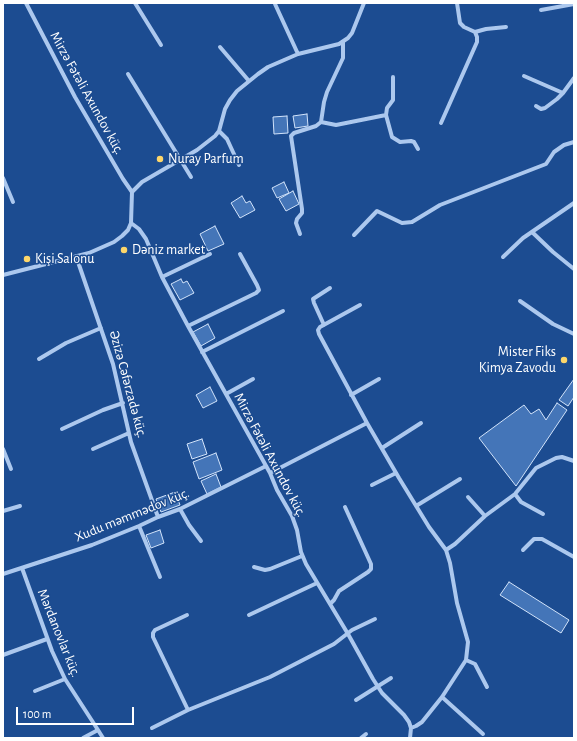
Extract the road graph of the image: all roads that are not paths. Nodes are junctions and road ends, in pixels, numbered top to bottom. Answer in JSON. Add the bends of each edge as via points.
{"nodes":[{"id":1,"x":26,"y":3,"type":"edge"},
{"id":2,"x":135,"y":3,"type":"edge"},
{"id":3,"x":364,"y":3,"type":"edge"},
{"id":4,"x":456,"y":3,"type":"edge"},
{"id":5,"x":275,"y":4,"type":"edge"},
{"id":6,"x":574,"y":4,"type":"edge"},
{"id":7,"x":541,"y":10,"type":"dead end"},
{"id":8,"x":506,"y":27,"type":"dead end"},
{"id":9,"x":474,"y":32,"type":"junction"},
{"id":10,"x":343,"y":42,"type":"junction"},
{"id":11,"x":161,"y":45,"type":"dead end"},
{"id":12,"x":220,"y":47,"type":"dead end"},
{"id":13,"x":298,"y":54,"type":"junction"},
{"id":14,"x":128,"y":74,"type":"dead end"},
{"id":15,"x":524,"y":76,"type":"dead end"},
{"id":16,"x":393,"y":77,"type":"dead end"},
{"id":17,"x":574,"y":78,"type":"edge"},
{"id":18,"x":249,"y":80,"type":"junction"},
{"id":19,"x":563,"y":93,"type":"junction"},
{"id":20,"x":536,"y":106,"type":"dead end"},
{"id":21,"x":386,"y":115,"type":"junction"},
{"id":22,"x":321,"y":122,"type":"junction"},
{"id":23,"x":441,"y":122,"type":"dead end"},
{"id":24,"x":219,"y":131,"type":"junction"},
{"id":25,"x":574,"y":142,"type":"edge"},
{"id":26,"x":418,"y":149,"type":"dead end"},
{"id":27,"x":180,"y":160,"type":"junction"},
{"id":28,"x":239,"y":165,"type":"dead end"},
{"id":29,"x":191,"y":177,"type":"dead end"},
{"id":30,"x":3,"y":178,"type":"edge"},
{"id":31,"x":132,"y":192,"type":"junction"},
{"id":32,"x":13,"y":202,"type":"dead end"},
{"id":33,"x":574,"y":203,"type":"edge"},
{"id":34,"x":131,"y":223,"type":"junction"},
{"id":35,"x":532,"y":232,"type":"junction"},
{"id":36,"x":300,"y":234,"type":"dead end"},
{"id":37,"x":354,"y":235,"type":"dead end"},
{"id":38,"x":210,"y":254,"type":"dead end"},
{"id":39,"x":240,"y":254,"type":"dead end"},
{"id":40,"x":76,"y":256,"type":"junction"},
{"id":41,"x":503,"y":256,"type":"dead end"},
{"id":42,"x":574,"y":269,"type":"edge"},
{"id":43,"x":3,"y":276,"type":"edge"},
{"id":44,"x":162,"y":277,"type":"junction"},
{"id":45,"x":330,"y":288,"type":"dead end"},
{"id":46,"x":520,"y":301,"type":"dead end"},
{"id":47,"x":360,"y":305,"type":"dead end"},
{"id":48,"x":283,"y":311,"type":"dead end"},
{"id":49,"x":324,"y":325,"type":"junction"},
{"id":50,"x":188,"y":326,"type":"junction"},
{"id":51,"x":101,"y":328,"type":"junction"},
{"id":52,"x":574,"y":334,"type":"edge"},
{"id":53,"x":202,"y":352,"type":"junction"},
{"id":54,"x":39,"y":359,"type":"dead end"},
{"id":55,"x":254,"y":379,"type":"dead end"},
{"id":56,"x":379,"y":379,"type":"dead end"},
{"id":57,"x":226,"y":394,"type":"junction"},
{"id":58,"x":352,"y":395,"type":"junction"},
{"id":59,"x":123,"y":403,"type":"junction"},
{"id":60,"x":367,"y":423,"type":"junction"},
{"id":61,"x":422,"y":423,"type":"dead end"},
{"id":62,"x":62,"y":429,"type":"dead end"},
{"id":63,"x":129,"y":433,"type":"junction"},
{"id":64,"x":382,"y":448,"type":"junction"},
{"id":65,"x":3,"y":449,"type":"edge"},
{"id":66,"x":93,"y":449,"type":"dead end"},
{"id":67,"x":574,"y":460,"type":"edge"},
{"id":68,"x":266,"y":466,"type":"junction"},
{"id":69,"x":11,"y":469,"type":"dead end"},
{"id":70,"x":270,"y":473,"type":"junction"},
{"id":71,"x":396,"y":473,"type":"junction"},
{"id":72,"x":460,"y":479,"type":"dead end"},
{"id":73,"x":372,"y":485,"type":"dead end"},
{"id":74,"x":515,"y":494,"type":"junction"},
{"id":75,"x":468,"y":497,"type":"dead end"},
{"id":76,"x":20,"y":506,"type":"dead end"},
{"id":77,"x":416,"y":506,"type":"junction"},
{"id":78,"x":345,"y":507,"type":"dead end"},
{"id":79,"x":180,"y":509,"type":"junction"},
{"id":80,"x":3,"y":511,"type":"edge"},
{"id":81,"x":543,"y":514,"type":"dead end"},
{"id":82,"x":485,"y":516,"type":"junction"},
{"id":83,"x":158,"y":517,"type":"junction"},
{"id":84,"x":139,"y":526,"type":"junction"},
{"id":85,"x":201,"y":541,"type":"dead end"},
{"id":86,"x":446,"y":550,"type":"junction"},
{"id":87,"x":523,"y":550,"type":"dead end"},
{"id":88,"x":302,"y":556,"type":"junction"},
{"id":89,"x":574,"y":557,"type":"edge"},
{"id":90,"x":254,"y":567,"type":"dead end"},
{"id":91,"x":22,"y":568,"type":"junction"},
{"id":92,"x":3,"y":574,"type":"edge"},
{"id":93,"x":160,"y":577,"type":"dead end"},
{"id":94,"x":317,"y":583,"type":"junction"},
{"id":95,"x":330,"y":604,"type":"junction"},
{"id":96,"x":187,"y":615,"type":"dead end"},
{"id":97,"x":249,"y":615,"type":"dead end"},
{"id":98,"x":375,"y":619,"type":"dead end"},
{"id":99,"x":348,"y":634,"type":"junction"},
{"id":100,"x":47,"y":639,"type":"junction"},
{"id":101,"x":3,"y":655,"type":"edge"},
{"id":102,"x":466,"y":660,"type":"junction"},
{"id":103,"x":391,"y":678,"type":"dead end"},
{"id":104,"x":65,"y":679,"type":"junction"},
{"id":105,"x":378,"y":687,"type":"junction"},
{"id":106,"x":487,"y":687,"type":"dead end"},
{"id":107,"x":35,"y":691,"type":"dead end"},
{"id":108,"x":442,"y":697,"type":"junction"},
{"id":109,"x":356,"y":700,"type":"dead end"},
{"id":110,"x":188,"y":710,"type":"junction"},
{"id":111,"x":152,"y":728,"type":"dead end"},
{"id":112,"x":411,"y":728,"type":"junction"},
{"id":113,"x":98,"y":730,"type":"junction"},
{"id":114,"x":366,"y":734,"type":"dead end"},
{"id":115,"x":483,"y":734,"type":"dead end"},
{"id":116,"x":83,"y":738,"type":"edge"},
{"id":117,"x":103,"y":738,"type":"edge"},
{"id":118,"x":361,"y":738,"type":"edge"},
{"id":119,"x":410,"y":738,"type":"edge"}],
"edges":[{"from":1,"to":31,"type":"street","name":"Mirzə Fətəli Axundov küç.","via":[[75,97]]},
{"from":2,"to":11,"type":"street"},
{"from":3,"to":10,"type":"street","via":[[352,33]]},
{"from":4,"to":9,"type":"street","via":[[460,23]]},
{"from":5,"to":13,"type":"street"},
{"from":6,"to":7,"type":"street"},
{"from":8,"to":9,"type":"street"},
{"from":9,"to":23,"type":"street","via":[[477,42]]},
{"from":10,"to":13,"type":"street"},
{"from":10,"to":22,"type":"street","via":[[343,58],[327,92]]},
{"from":12,"to":18,"type":"street"},
{"from":13,"to":18,"type":"street","via":[[268,67]]},
{"from":14,"to":27,"type":"street"},
{"from":15,"to":19,"type":"street"},
{"from":16,"to":21,"type":"street","via":[[393,100],[387,108]]},
{"from":17,"to":19,"type":"street"},
{"from":18,"to":24,"type":"street","via":[[230,100]]},
{"from":19,"to":20,"type":"street","via":[[545,108],[540,109]]},
{"from":21,"to":22,"type":"street","via":[[336,125]]},
{"from":21,"to":26,"type":"street","via":[[392,137],[400,142],[414,142]]},
{"from":22,"to":36,"type":"street","via":[[291,136],[302,209],[302,213],[296,219]]},
{"from":24,"to":27,"type":"street"},
{"from":24,"to":28,"type":"street","via":[[227,139]]},
{"from":25,"to":37,"type":"street","via":[[554,152],[546,164],[440,205],[412,222],[402,223],[377,211]]},
{"from":27,"to":29,"type":"street"},
{"from":27,"to":31,"type":"street","via":[[142,182]]},
{"from":30,"to":32,"type":"street"},
{"from":31,"to":34,"type":"street"},
{"from":33,"to":35,"type":"street"},
{"from":34,"to":40,"type":"street","via":[[128,230],[114,242]]},
{"from":34,"to":44,"type":"street","name":"Mirzə Fətəli Axundov küç.","via":[[146,239]]},
{"from":35,"to":41,"type":"street"},
{"from":35,"to":42,"type":"street"},
{"from":38,"to":44,"type":"street"},
{"from":39,"to":50,"type":"street","via":[[259,290]]},
{"from":40,"to":43,"type":"street"},
{"from":40,"to":51,"type":"street","name":"Əzizə Cəfərzadə küç."},
{"from":44,"to":50,"type":"street","name":"Mirzə Fətəli Axundov küç."},
{"from":45,"to":49,"type":"street","via":[[314,299]]},
{"from":46,"to":52,"type":"street","via":[[552,324]]},
{"from":47,"to":49,"type":"street"},
{"from":48,"to":53,"type":"street"},
{"from":49,"to":58,"type":"street","via":[[318,330],[319,334]]},
{"from":50,"to":53,"type":"street","name":"Mirzə Fətəli Axundov küç."},
{"from":51,"to":54,"type":"street","via":[[66,343]]},
{"from":51,"to":59,"type":"street","name":"Əzizə Cəfərzadə küç."},
{"from":53,"to":57,"type":"street","name":"Mirzə Fətəli Axundov küç."},
{"from":55,"to":57,"type":"street"},
{"from":56,"to":58,"type":"street"},
{"from":57,"to":68,"type":"street","name":"Mirzə Fətəli Axundov küç."},
{"from":58,"to":60,"type":"street"},
{"from":59,"to":62,"type":"street"},
{"from":59,"to":63,"type":"street","name":"Əzizə Cəfərzadə küç."},
{"from":60,"to":64,"type":"street"},
{"from":60,"to":70,"type":"street"},
{"from":61,"to":64,"type":"street"},
{"from":63,"to":66,"type":"street"},
{"from":63,"to":83,"type":"street","name":"Əzizə Cəfərzadə küç."},
{"from":64,"to":71,"type":"street"},
{"from":65,"to":69,"type":"street"},
{"from":67,"to":74,"type":"street","via":[[556,458],[536,468]]},
{"from":68,"to":70,"type":"street","name":"Mirzə Fətəli Axundov küç."},
{"from":68,"to":79,"type":"street","name":"Xudu məmmədov küç."},
{"from":70,"to":88,"type":"street","name":"Mirzə Fətəli Axundov küç.","via":[[292,516]]},
{"from":71,"to":73,"type":"street"},
{"from":71,"to":77,"type":"street"},
{"from":72,"to":77,"type":"street"},
{"from":74,"to":81,"type":"street","via":[[521,502]]},
{"from":74,"to":82,"type":"street"},
{"from":75,"to":82,"type":"street"},
{"from":76,"to":80,"type":"street"},
{"from":77,"to":86,"type":"street"},
{"from":78,"to":95,"type":"street","via":[[372,564],[368,572],[343,587]]},
{"from":79,"to":83,"type":"street","name":"Xudu məmmədov küç."},
{"from":79,"to":85,"type":"street"},
{"from":82,"to":86,"type":"street"},
{"from":83,"to":84,"type":"street","name":"Xudu məmmədov küç."},
{"from":84,"to":91,"type":"street","name":"Xudu məmmədov küç.","via":[[92,545]]},
{"from":84,"to":93,"type":"street"},
{"from":86,"to":102,"type":"street","via":[[468,642]]},
{"from":87,"to":89,"type":"street","via":[[534,539],[542,539]]},
{"from":88,"to":90,"type":"street","via":[[270,570]]},
{"from":88,"to":94,"type":"street","name":"Mirzə Fətəli Axundov küç."},
{"from":91,"to":92,"type":"street","name":"Xudu məmmədov küç."},
{"from":91,"to":100,"type":"street","name":"Mərdanovlar küç."},
{"from":94,"to":95,"type":"street","name":"Mirzə Fətəli Axundov küç."},
{"from":94,"to":97,"type":"street"},
{"from":95,"to":99,"type":"street","name":"Mirzə Fətəli Axundov küç."},
{"from":96,"to":110,"type":"street","via":[[152,633]]},
{"from":98,"to":99,"type":"street","via":[[360,625]]},
{"from":99,"to":105,"type":"street","name":"Mirzə Fətəli Axundov küç."},
{"from":99,"to":110,"type":"street","via":[[270,677]]},
{"from":100,"to":101,"type":"street"},
{"from":100,"to":104,"type":"street","name":"Mərdanovlar küç."},
{"from":102,"to":106,"type":"street","via":[[475,664]]},
{"from":102,"to":108,"type":"street"},
{"from":103,"to":105,"type":"street"},
{"from":104,"to":107,"type":"street"},
{"from":104,"to":113,"type":"street","name":"Mərdanovlar küç."},
{"from":105,"to":109,"type":"street"},
{"from":105,"to":112,"type":"street","name":"Mirzə Fətəli Axundov küç.","via":[[404,714]]},
{"from":108,"to":112,"type":"street","via":[[422,722]]},
{"from":108,"to":115,"type":"street"},
{"from":110,"to":111,"type":"street"},
{"from":112,"to":119,"type":"street"},
{"from":113,"to":116,"type":"street"},
{"from":113,"to":117,"type":"street","name":"Mərdanovlar küç."},
{"from":114,"to":118,"type":"street"}]}
